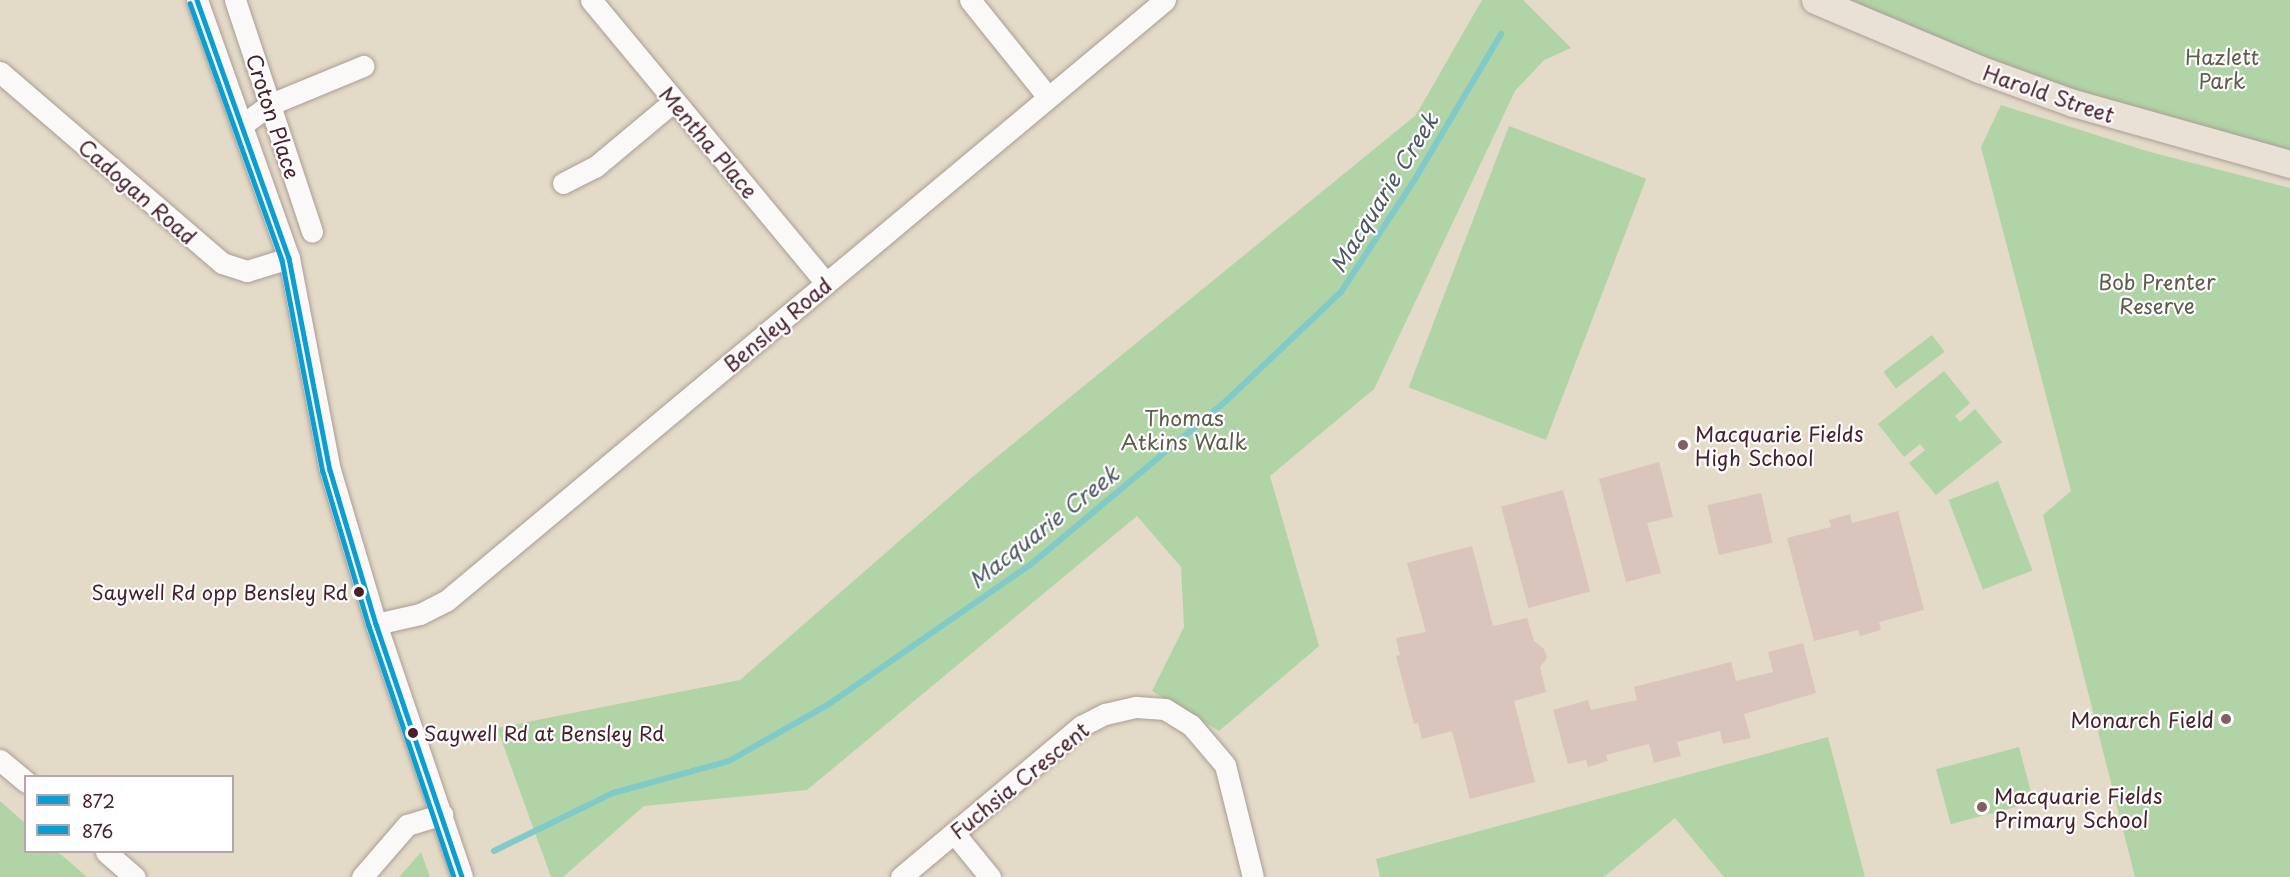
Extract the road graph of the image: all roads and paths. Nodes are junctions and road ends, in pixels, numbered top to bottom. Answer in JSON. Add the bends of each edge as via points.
{"nodes":[{"id":1,"x":196,"y":0,"type":"edge"},
{"id":2,"x":235,"y":0,"type":"edge"},
{"id":3,"x":591,"y":0,"type":"edge"},
{"id":4,"x":970,"y":0,"type":"edge"},
{"id":5,"x":1165,"y":0,"type":"edge"},
{"id":6,"x":1815,"y":0,"type":"edge"},
{"id":7,"x":363,"y":66,"type":"dead end"},
{"id":8,"x":0,"y":72,"type":"edge"},
{"id":9,"x":1048,"y":97,"type":"junction"},
{"id":10,"x":674,"y":101,"type":"junction"},
{"id":11,"x":271,"y":104,"type":"junction"},
{"id":12,"x":242,"y":125,"type":"junction"},
{"id":13,"x":2290,"y":164,"type":"edge"},
{"id":14,"x":563,"y":183,"type":"dead end"},
{"id":15,"x":312,"y":232,"type":"dead end"},
{"id":16,"x":289,"y":258,"type":"junction"},
{"id":17,"x":826,"y":283,"type":"junction"},
{"id":18,"x":376,"y":624,"type":"junction"},
{"id":19,"x":0,"y":760,"type":"edge"},
{"id":20,"x":24,"y":780,"type":"edge"},
{"id":21,"x":442,"y":814,"type":"junction"},
{"id":22,"x":954,"y":833,"type":"junction"},
{"id":23,"x":107,"y":853,"type":"edge"},
{"id":24,"x":135,"y":877,"type":"edge"},
{"id":25,"x":362,"y":877,"type":"edge"},
{"id":26,"x":462,"y":877,"type":"edge"},
{"id":27,"x":901,"y":877,"type":"edge"},
{"id":28,"x":990,"y":877,"type":"edge"},
{"id":29,"x":1252,"y":877,"type":"edge"}],
"edges":[{"from":1,"to":12,"type":"street"},
{"from":2,"to":11,"type":"street","name":"Croton Place"},
{"from":3,"to":10,"type":"street","name":"Mentha Place"},
{"from":4,"to":9,"type":"street"},
{"from":5,"to":9,"type":"street","name":"Bensley Road"},
{"from":6,"to":13,"type":"main road","name":"Harold Street","via":[[1947,57],[2073,103]]},
{"from":7,"to":11,"type":"street"},
{"from":8,"to":16,"type":"street","name":"Cadogan Road","via":[[222,263],[247,270]]},
{"from":9,"to":17,"type":"street","name":"Bensley Road"},
{"from":10,"to":14,"type":"street","via":[[595,167]]},
{"from":10,"to":17,"type":"street","name":"Mentha Place"},
{"from":11,"to":12,"type":"street"},
{"from":11,"to":15,"type":"street","name":"Croton Place"},
{"from":12,"to":16,"type":"street"},
{"from":16,"to":18,"type":"street","via":[[330,470]]},
{"from":17,"to":18,"type":"street","name":"Bensley Road","via":[[446,601],[420,614]]},
{"from":18,"to":21,"type":"street"},
{"from":19,"to":20,"type":"street"},
{"from":21,"to":25,"type":"street","via":[[407,825]]},
{"from":21,"to":26,"type":"street"},
{"from":22,"to":27,"type":"street","name":"Fuchsia Crescent"},
{"from":22,"to":28,"type":"street"},
{"from":22,"to":29,"type":"street","name":"Fuchsia Crescent","via":[[1081,726],[1115,711],[1136,707],[1165,709],[1191,725],[1225,765]]},
{"from":23,"to":24,"type":"street"}]}
